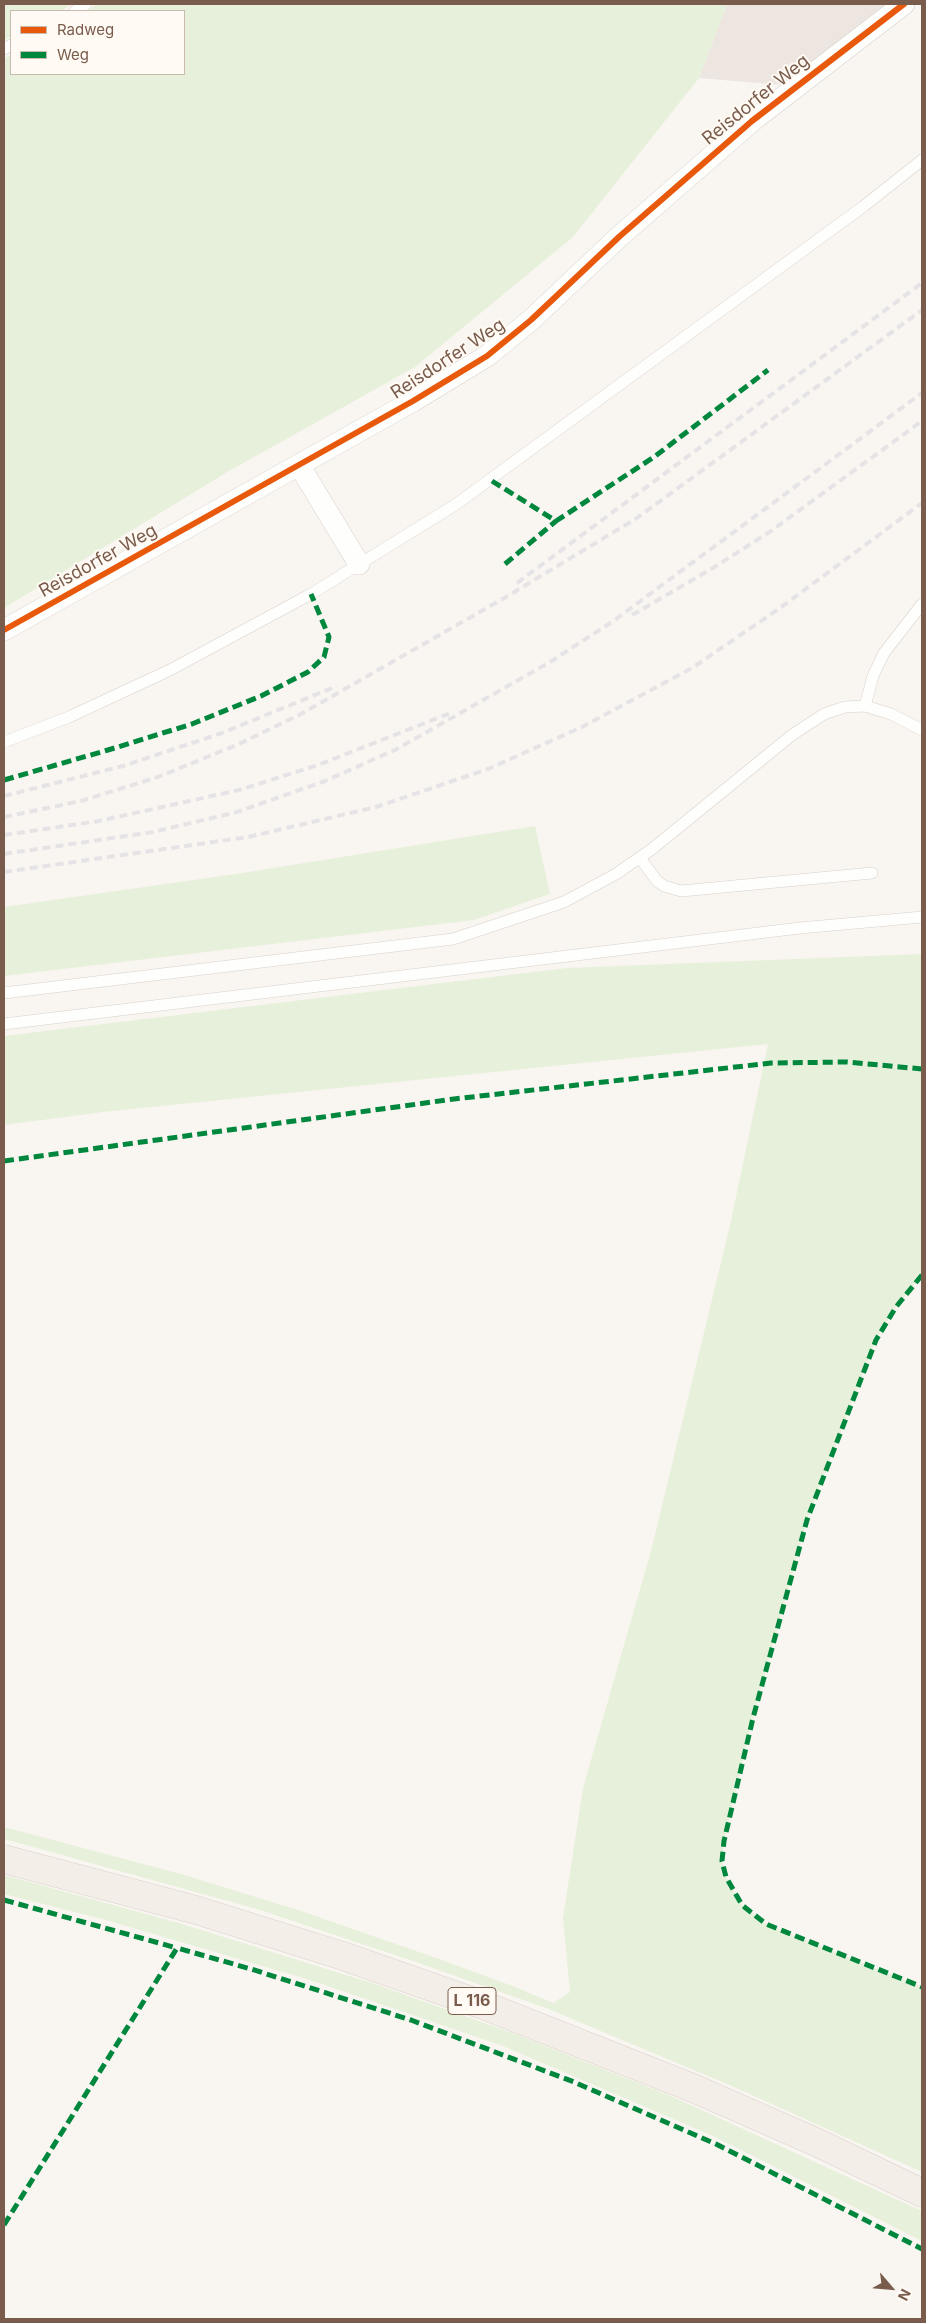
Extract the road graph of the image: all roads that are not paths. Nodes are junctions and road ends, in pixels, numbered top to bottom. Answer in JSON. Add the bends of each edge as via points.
{"nodes":[{"id":1,"x":904,"y":4,"type":"edge"},
{"id":2,"x":922,"y":160,"type":"edge"},
{"id":3,"x":299,"y":465,"type":"junction"},
{"id":4,"x":359,"y":564,"type":"junction"},
{"id":5,"x":922,"y":604,"type":"edge"},
{"id":6,"x":4,"y":630,"type":"edge"},
{"id":7,"x":865,"y":706,"type":"junction"},
{"id":8,"x":922,"y":730,"type":"edge"},
{"id":9,"x":4,"y":742,"type":"edge"},
{"id":10,"x":640,"y":858,"type":"junction"},
{"id":11,"x":872,"y":873,"type":"dead end"},
{"id":12,"x":922,"y":917,"type":"edge"},
{"id":13,"x":4,"y":993,"type":"edge"},
{"id":14,"x":4,"y":1024,"type":"edge"},
{"id":15,"x":4,"y":1859,"type":"edge"},
{"id":16,"x":922,"y":2192,"type":"edge"}],
"edges":[{"from":1,"to":3,"type":"street","name":"Reisdorfer Weg","via":[[796,86],[707,160],[502,344],[446,382]]},
{"from":2,"to":4,"type":"lane","via":[[857,212],[492,481]]},
{"from":3,"to":4,"type":"street"},
{"from":3,"to":6,"type":"street","name":"Reisdorfer Weg"},
{"from":4,"to":9,"type":"lane","via":[[170,670],[69,717]]},
{"from":5,"to":7,"type":"lane","via":[[884,653],[872,676]]},
{"from":7,"to":8,"type":"lane","via":[[891,714]]},
{"from":7,"to":10,"type":"lane","via":[[845,707],[813,720]]},
{"from":10,"to":11,"type":"lane","via":[[657,881],[681,891]]},
{"from":10,"to":13,"type":"lane","via":[[564,902],[453,939]]},
{"from":12,"to":14,"type":"lane","via":[[800,928]]},
{"from":15,"to":16,"type":"main road","number":"L 116","via":[[196,1910],[343,1956],[483,2005],[685,2084]]}]}
